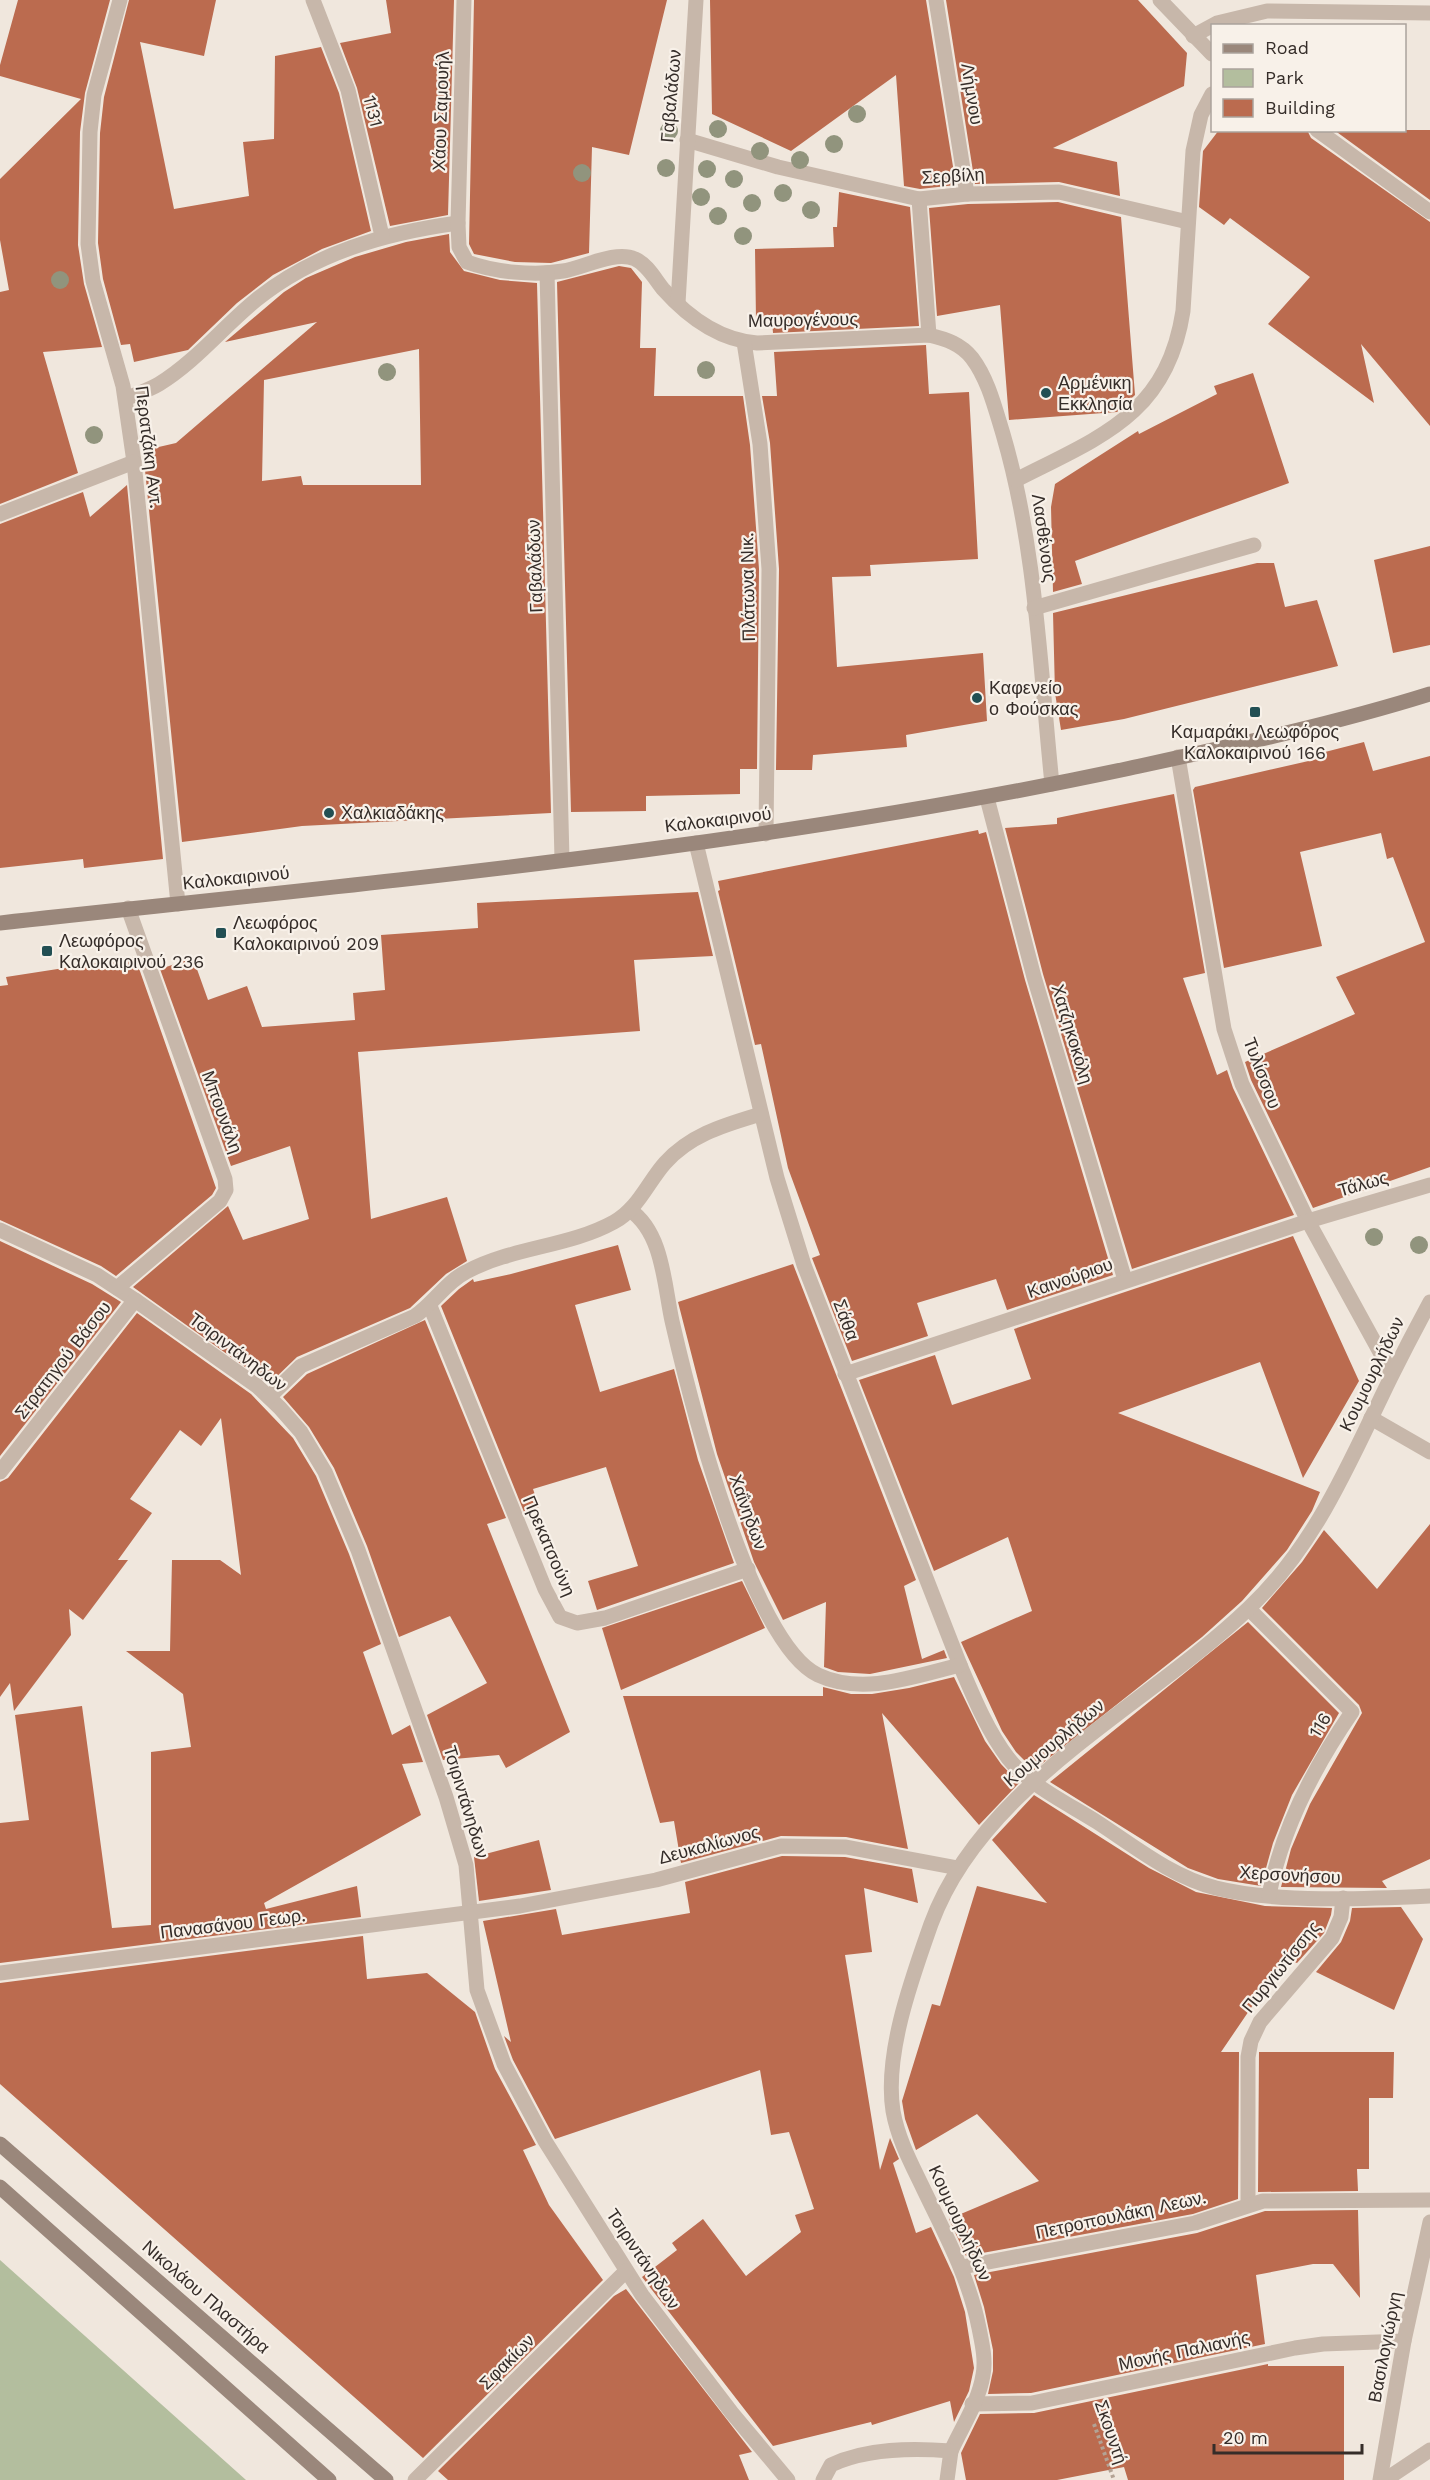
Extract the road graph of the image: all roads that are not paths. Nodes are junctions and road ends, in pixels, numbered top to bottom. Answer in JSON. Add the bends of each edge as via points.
{"nodes":[{"id":1,"x":120,"y":0,"type":"edge"},
{"id":2,"x":313,"y":0,"type":"edge"},
{"id":3,"x":464,"y":0,"type":"edge"},
{"id":4,"x":696,"y":0,"type":"edge"},
{"id":5,"x":936,"y":0,"type":"edge"},
{"id":6,"x":1160,"y":0,"type":"edge"},
{"id":7,"x":1423,"y":9,"type":"edge"},
{"id":8,"x":1215,"y":24,"type":"edge"},
{"id":9,"x":1211,"y":26,"type":"edge"},
{"id":10,"x":1192,"y":36,"type":"junction"},
{"id":11,"x":1211,"y":53,"type":"edge"},
{"id":12,"x":1211,"y":96,"type":"edge"},
{"id":13,"x":1320,"y":132,"type":"edge"},
{"id":14,"x":687,"y":140,"type":"junction"},
{"id":15,"x":967,"y":194,"type":"junction"},
{"id":16,"x":919,"y":199,"type":"junction"},
{"id":17,"x":1430,"y":212,"type":"edge"},
{"id":18,"x":1188,"y":222,"type":"junction"},
{"id":19,"x":458,"y":223,"type":"junction"},
{"id":20,"x":382,"y":236,"type":"junction"},
{"id":21,"x":547,"y":273,"type":"junction"},
{"id":22,"x":678,"y":303,"type":"junction"},
{"id":23,"x":929,"y":335,"type":"junction"},
{"id":24,"x":744,"y":342,"type":"junction"},
{"id":25,"x":126,"y":399,"type":"junction"},
{"id":26,"x":134,"y":462,"type":"junction"},
{"id":27,"x":1016,"y":480,"type":"junction"},
{"id":28,"x":0,"y":514,"type":"edge"},
{"id":29,"x":1254,"y":545,"type":"dead end"},
{"id":30,"x":1034,"y":608,"type":"junction"},
{"id":31,"x":1430,"y":694,"type":"edge"},
{"id":32,"x":1178,"y":757,"type":"junction"},
{"id":33,"x":1052,"y":784,"type":"junction"},
{"id":34,"x":987,"y":798,"type":"junction"},
{"id":35,"x":766,"y":834,"type":"junction"},
{"id":36,"x":696,"y":843,"type":"junction"},
{"id":37,"x":562,"y":859,"type":"junction"},
{"id":38,"x":178,"y":904,"type":"junction"},
{"id":39,"x":128,"y":908,"type":"junction"},
{"id":40,"x":0,"y":923,"type":"edge"},
{"id":41,"x":761,"y":1114,"type":"junction"},
{"id":42,"x":1430,"y":1185,"type":"edge"},
{"id":43,"x":630,"y":1210,"type":"junction"},
{"id":44,"x":1308,"y":1221,"type":"junction"},
{"id":45,"x":0,"y":1230,"type":"edge"},
{"id":46,"x":1125,"y":1280,"type":"junction"},
{"id":47,"x":117,"y":1288,"type":"junction"},
{"id":48,"x":135,"y":1300,"type":"junction"},
{"id":49,"x":1430,"y":1302,"type":"edge"},
{"id":50,"x":430,"y":1306,"type":"junction"},
{"id":51,"x":845,"y":1374,"type":"junction"},
{"id":52,"x":1392,"y":1374,"type":"junction"},
{"id":53,"x":269,"y":1397,"type":"junction"},
{"id":54,"x":1371,"y":1418,"type":"junction"},
{"id":55,"x":1430,"y":1452,"type":"edge"},
{"id":56,"x":0,"y":1472,"type":"edge"},
{"id":57,"x":748,"y":1569,"type":"junction"},
{"id":58,"x":1249,"y":1609,"type":"junction"},
{"id":59,"x":960,"y":1665,"type":"junction"},
{"id":60,"x":1032,"y":1782,"type":"junction"},
{"id":61,"x":958,"y":1868,"type":"junction"},
{"id":62,"x":1269,"y":1895,"type":"junction"},
{"id":63,"x":1430,"y":1896,"type":"edge"},
{"id":64,"x":1343,"y":1898,"type":"junction"},
{"id":65,"x":471,"y":1913,"type":"junction"},
{"id":66,"x":0,"y":1973,"type":"edge"},
{"id":67,"x":0,"y":2144,"type":"edge"},
{"id":68,"x":0,"y":2187,"type":"edge"},
{"id":69,"x":1430,"y":2200,"type":"edge"},
{"id":70,"x":1248,"y":2204,"type":"junction"},
{"id":71,"x":1430,"y":2222,"type":"edge"},
{"id":72,"x":962,"y":2267,"type":"junction"},
{"id":73,"x":626,"y":2271,"type":"junction"},
{"id":74,"x":1404,"y":2341,"type":"junction"},
{"id":75,"x":972,"y":2404,"type":"junction"},
{"id":76,"x":1430,"y":2450,"type":"edge"},
{"id":77,"x":951,"y":2451,"type":"junction"},
{"id":78,"x":329,"y":2480,"type":"edge"},
{"id":79,"x":386,"y":2480,"type":"edge"},
{"id":80,"x":415,"y":2480,"type":"edge"},
{"id":81,"x":788,"y":2480,"type":"edge"},
{"id":82,"x":823,"y":2480,"type":"edge"},
{"id":83,"x":947,"y":2480,"type":"edge"},
{"id":84,"x":1380,"y":2480,"type":"edge"},
{"id":85,"x":1385,"y":2480,"type":"edge"}],
"edges":[{"from":1,"to":25,"type":"street","name":"Περατζάκη Αντ.","via":[[94,95],[87,203],[93,281]]},
{"from":2,"to":20,"type":"street","name":"1131","via":[[348,90]]},
{"from":3,"to":19,"type":"street","name":"Χάου Σαμουήλ"},
{"from":4,"to":14,"type":"street","name":"Γαβαλάδων"},
{"from":5,"to":15,"type":"street","name":"Λήμνου"},
{"from":6,"to":10,"type":"street"},
{"from":7,"to":8,"type":"street","via":[[1267,11]]},
{"from":9,"to":10,"type":"street"},
{"from":10,"to":11,"type":"street"},
{"from":12,"to":18,"type":"street","name":"Λασθένους","via":[[1197,130]]},
{"from":13,"to":17,"type":"street"},
{"from":14,"to":16,"type":"street","name":"Σερβίλη","via":[[778,167]]},
{"from":14,"to":22,"type":"street","name":"Γαβαλάδων"},
{"from":15,"to":16,"type":"street","name":"Σερβίλη"},
{"from":15,"to":18,"type":"street","name":"Σερβίλη","via":[[1059,192]]},
{"from":16,"to":23,"type":"street"},
{"from":18,"to":27,"type":"street","name":"Λασθένους","via":[[1178,340],[1152,393],[1100,437]]},
{"from":19,"to":20,"type":"street"},
{"from":19,"to":21,"type":"street","name":"Μαυρογένους","via":[[459,247],[467,262],[488,268]]},
{"from":20,"to":25,"type":"street","via":[[350,247],[277,285],[179,370]]},
{"from":21,"to":22,"type":"street","name":"Μαυρογένους","via":[[630,257],[640,262]]},
{"from":21,"to":37,"type":"street","name":"Γαβαλάδων"},
{"from":22,"to":24,"type":"street","name":"Μαυρογένους","via":[[715,331]]},
{"from":23,"to":24,"type":"street","name":"Μαυρογένους"},
{"from":23,"to":27,"type":"street","name":"Μαυρογένους","via":[[954,343],[977,366],[998,417]]},
{"from":24,"to":35,"type":"street","name":"Πλάτωνα Νικ.","via":[[760,444],[769,569]]},
{"from":25,"to":26,"type":"street","name":"Περατζάκη Αντ."},
{"from":26,"to":28,"type":"street"},
{"from":26,"to":38,"type":"street","name":"Περατζάκη Αντ."},
{"from":27,"to":30,"type":"street","name":"Λασθένους"},
{"from":29,"to":30,"type":"street"},
{"from":30,"to":33,"type":"street","name":"Λασθένους"},
{"from":31,"to":32,"type":"main road","name":"Καλοκαιρινού"},
{"from":32,"to":33,"type":"main road","name":"Καλοκαιρινού"},
{"from":32,"to":44,"type":"street","name":"Τυλίσσου","via":[[1224,1029],[1242,1084]]},
{"from":33,"to":34,"type":"main road","name":"Καλοκαιρινού"},
{"from":34,"to":35,"type":"main road","name":"Καλοκαιρινού"},
{"from":34,"to":46,"type":"street","name":"Χατζηκοκόλη","via":[[1034,977]]},
{"from":35,"to":36,"type":"main road","name":"Καλοκαιρινού"},
{"from":36,"to":37,"type":"main road","name":"Καλοκαιρινού"},
{"from":36,"to":41,"type":"street","name":"Σάθα"},
{"from":37,"to":38,"type":"main road","name":"Καλοκαιρινού"},
{"from":38,"to":39,"type":"main road","name":"Καλοκαιρινού"},
{"from":39,"to":40,"type":"main road","name":"Καλοκαιρινού"},
{"from":39,"to":47,"type":"street","name":"Μπουνάλη","via":[[226,1190],[220,1202]]},
{"from":41,"to":43,"type":"street","via":[[697,1136],[685,1144],[664,1164]]},
{"from":41,"to":51,"type":"street","name":"Σάθα","via":[[804,1265]]},
{"from":42,"to":44,"type":"street","name":"Τάλως"},
{"from":43,"to":50,"type":"street","via":[[592,1231],[465,1272]]},
{"from":43,"to":57,"type":"street","name":"Χαΐνηδων","via":[[644,1220],[654,1242],[683,1369],[727,1521]]},
{"from":44,"to":46,"type":"street","name":"Καινούριου"},
{"from":44,"to":52,"type":"street","name":"Τυλίσσου"},
{"from":45,"to":47,"type":"street","name":"Τσιριντάνηδων"},
{"from":46,"to":51,"type":"street","name":"Καινούριου"},
{"from":47,"to":48,"type":"street","name":"Τσιριντάνηδων"},
{"from":48,"to":53,"type":"street","name":"Τσιριντάνηδων"},
{"from":48,"to":56,"type":"street","name":"Στρατηγού Βάσου"},
{"from":49,"to":52,"type":"street","name":"Κουμουρλήδων"},
{"from":50,"to":53,"type":"street","via":[[399,1325],[301,1366]]},
{"from":50,"to":57,"type":"street","name":"Πρεκατσούνη","via":[[545,1589],[560,1617],[577,1623],[605,1618]]},
{"from":51,"to":59,"type":"street","name":"Σάθα"},
{"from":52,"to":54,"type":"street","name":"Κουμουρλήδων"},
{"from":53,"to":65,"type":"street","name":"Τσιριντάνηδων","via":[[313,1451],[358,1550],[450,1808],[466,1865]]},
{"from":54,"to":55,"type":"street"},
{"from":54,"to":58,"type":"street","name":"Κουμουρλήδων","via":[[1316,1527]]},
{"from":57,"to":59,"type":"street","name":"Χαΐνηδων","via":[[788,1651],[818,1675],[862,1685]]},
{"from":58,"to":60,"type":"street","name":"Κουμουρλήδων"},
{"from":58,"to":62,"type":"street","name":"116","via":[[1352,1712],[1308,1787],[1275,1866]]},
{"from":59,"to":60,"type":"street","name":"Σάθα","via":[[982,1718],[1010,1760]]},
{"from":60,"to":61,"type":"street","name":"Κουμουρλήδων"},
{"from":60,"to":62,"type":"street","name":"Χερσονήσου","via":[[1182,1875],[1215,1888]]},
{"from":61,"to":65,"type":"street","name":"Δευκαλίωνος","via":[[846,1847],[782,1846],[656,1880]]},
{"from":61,"to":72,"type":"street","name":"Κουμουρλήδων","via":[[932,1922],[904,2010],[892,2106],[907,2154]]},
{"from":62,"to":64,"type":"street","name":"Χερσονήσου"},
{"from":63,"to":64,"type":"street","name":"Χερσονήσου"},
{"from":64,"to":70,"type":"street","name":"Πυργιωτίσσης","via":[[1341,1917],[1332,1938],[1260,2022],[1251,2040]]},
{"from":65,"to":66,"type":"street","name":"Πανασάνου Γεωρ."},
{"from":65,"to":73,"type":"street","name":"Τσιριντάνηδων","via":[[474,1974],[490,2031],[545,2141]]},
{"from":67,"to":79,"type":"main road","name":"Νικολάου Πλαστήρα"},
{"from":68,"to":78,"type":"main road"},
{"from":69,"to":70,"type":"street","name":"Πετροπουλάκη Λεων.","via":[[1278,2199]]},
{"from":70,"to":72,"type":"street","name":"Πετροπουλάκη Λεων.","via":[[1195,2223]]},
{"from":71,"to":74,"type":"street","name":"Βασιλογιώργη"},
{"from":72,"to":75,"type":"street","name":"Κουμουρλήδων","via":[[983,2348],[983,2378]]},
{"from":73,"to":80,"type":"street","name":"Σφακίων"},
{"from":73,"to":81,"type":"street","name":"Τσιριντάνηδων","via":[[666,2329]]},
{"from":74,"to":75,"type":"street","name":"Μονής Παλιανής","via":[[1295,2348],[1032,2403]]},
{"from":74,"to":84,"type":"street","name":"Βασιλογιώργη"},
{"from":75,"to":77,"type":"street","name":"Κουμουρλήδων"},
{"from":76,"to":85,"type":"street"},
{"from":77,"to":82,"type":"street","via":[[858,2455],[831,2465]]},
{"from":77,"to":83,"type":"street","name":"Κουμουρλήδων"}]}
